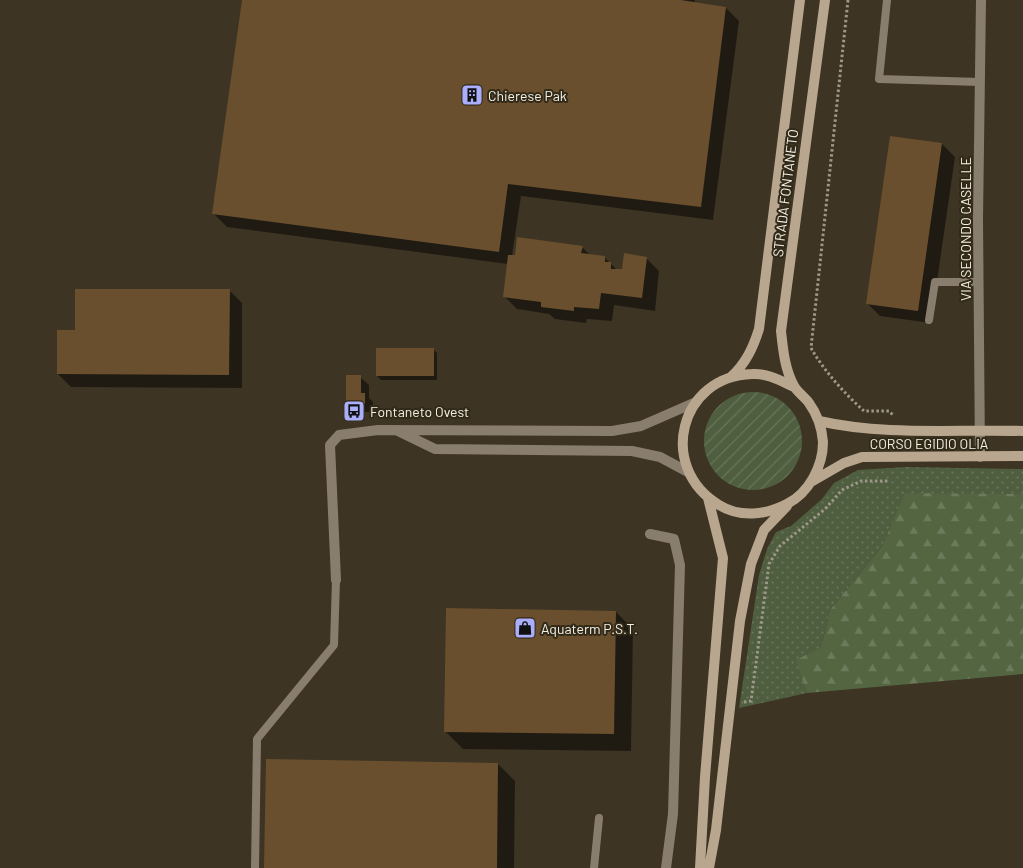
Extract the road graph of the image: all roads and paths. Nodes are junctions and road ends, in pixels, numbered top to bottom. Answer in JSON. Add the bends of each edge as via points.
{"nodes":[{"id":1,"x":800,"y":0,"type":"edge"},
{"id":2,"x":824,"y":0,"type":"edge"},
{"id":3,"x":848,"y":0,"type":"edge"},
{"id":4,"x":887,"y":0,"type":"edge"},
{"id":5,"x":981,"y":0,"type":"edge"},
{"id":6,"x":980,"y":82,"type":"junction"},
{"id":7,"x":978,"y":282,"type":"junction"},
{"id":8,"x":929,"y":320,"type":"dead end"},
{"id":9,"x":731,"y":377,"type":"junction"},
{"id":10,"x":794,"y":387,"type":"junction"},
{"id":11,"x":696,"y":402,"type":"junction"},
{"id":12,"x":893,"y":416,"type":"dead end"},
{"id":13,"x":819,"y":421,"type":"junction"},
{"id":14,"x":980,"y":430,"type":"junction"},
{"id":15,"x":397,"y":431,"type":"junction"},
{"id":16,"x":1023,"y":431,"type":"edge"},
{"id":17,"x":1023,"y":456,"type":"edge"},
{"id":18,"x":980,"y":457,"type":"junction"},
{"id":19,"x":688,"y":472,"type":"junction"},
{"id":20,"x":890,"y":481,"type":"dead end"},
{"id":21,"x":811,"y":482,"type":"junction"},
{"id":22,"x":708,"y":498,"type":"junction"},
{"id":23,"x":789,"y":504,"type":"junction"},
{"id":24,"x":650,"y":534,"type":"dead end"},
{"id":25,"x":336,"y":580,"type":"joint"},
{"id":26,"x":750,"y":700,"type":"dead end"},
{"id":27,"x":599,"y":818,"type":"dead end"},
{"id":28,"x":256,"y":868,"type":"edge"},
{"id":29,"x":594,"y":868,"type":"edge"},
{"id":30,"x":666,"y":868,"type":"edge"},
{"id":31,"x":700,"y":868,"type":"edge"},
{"id":32,"x":708,"y":868,"type":"edge"}],
"edges":[{"from":1,"to":9,"type":"street","via":[[759,329],[752,351]]},
{"from":2,"to":10,"type":"street","name":"STRADA FONTANETO","via":[[781,332],[785,360]]},
{"from":3,"to":12,"type":"path","via":[[811,348],[851,400],[864,411],[889,411]]},
{"from":4,"to":6,"type":"lane","via":[[879,79]]},
{"from":5,"to":6,"type":"street","name":"VIA SECONDO CASELLE"},
{"from":6,"to":7,"type":"street","name":"VIA SECONDO CASELLE"},
{"from":7,"to":8,"type":"lane","via":[[935,282]]},
{"from":7,"to":14,"type":"street","name":"VIA SECONDO CASELLE"},
{"from":9,"to":10,"type":"street","name":"STRADA FONTANETO","via":[[753,374],[775,377]]},
{"from":9,"to":11,"type":"street","name":"STRADA FONTANETO","via":[[718,382]]},
{"from":10,"to":13,"type":"street","name":"STRADA FONTANETO","via":[[809,402]]},
{"from":11,"to":15,"type":"street","via":[[641,426],[612,431]]},
{"from":11,"to":19,"type":"street","name":"STRADA FONTANETO","via":[[682,436],[682,454]]},
{"from":13,"to":14,"type":"street","name":"CORSO EGIDIO OLIA","via":[[882,430]]},
{"from":13,"to":21,"type":"street","name":"STRADA FONTANETO","via":[[822,449],[820,463]]},
{"from":14,"to":16,"type":"street","name":"CORSO EGIDIO OLIA"},
{"from":14,"to":18,"type":"street","name":"VIA SECONDO CASELLE"},
{"from":15,"to":19,"type":"street","via":[[435,449],[632,451],[660,457]]},
{"from":15,"to":25,"type":"street","via":[[353,431],[339,435],[330,445]]},
{"from":17,"to":18,"type":"street","name":"CORSO EGIDIO OLIA"},
{"from":18,"to":21,"type":"street","name":"CORSO EGIDIO OLIA","via":[[862,457],[844,463]]},
{"from":19,"to":22,"type":"street","name":"STRADA FONTANETO"},
{"from":20,"to":26,"type":"path","via":[[861,481],[842,490],[778,549],[769,564]]},
{"from":21,"to":23,"type":"street","name":"STRADA FONTANETO"},
{"from":22,"to":23,"type":"street","name":"STRADA FONTANETO","via":[[726,509],[748,514],[769,512]]},
{"from":22,"to":31,"type":"street","via":[[723,558],[707,739]]},
{"from":23,"to":32,"type":"street","via":[[764,530],[751,564],[740,621],[716,830]]},
{"from":24,"to":30,"type":"street","via":[[674,539],[680,565],[673,814]]},
{"from":25,"to":28,"type":"lane","via":[[334,645],[258,739]]},
{"from":27,"to":29,"type":"lane"}]}
